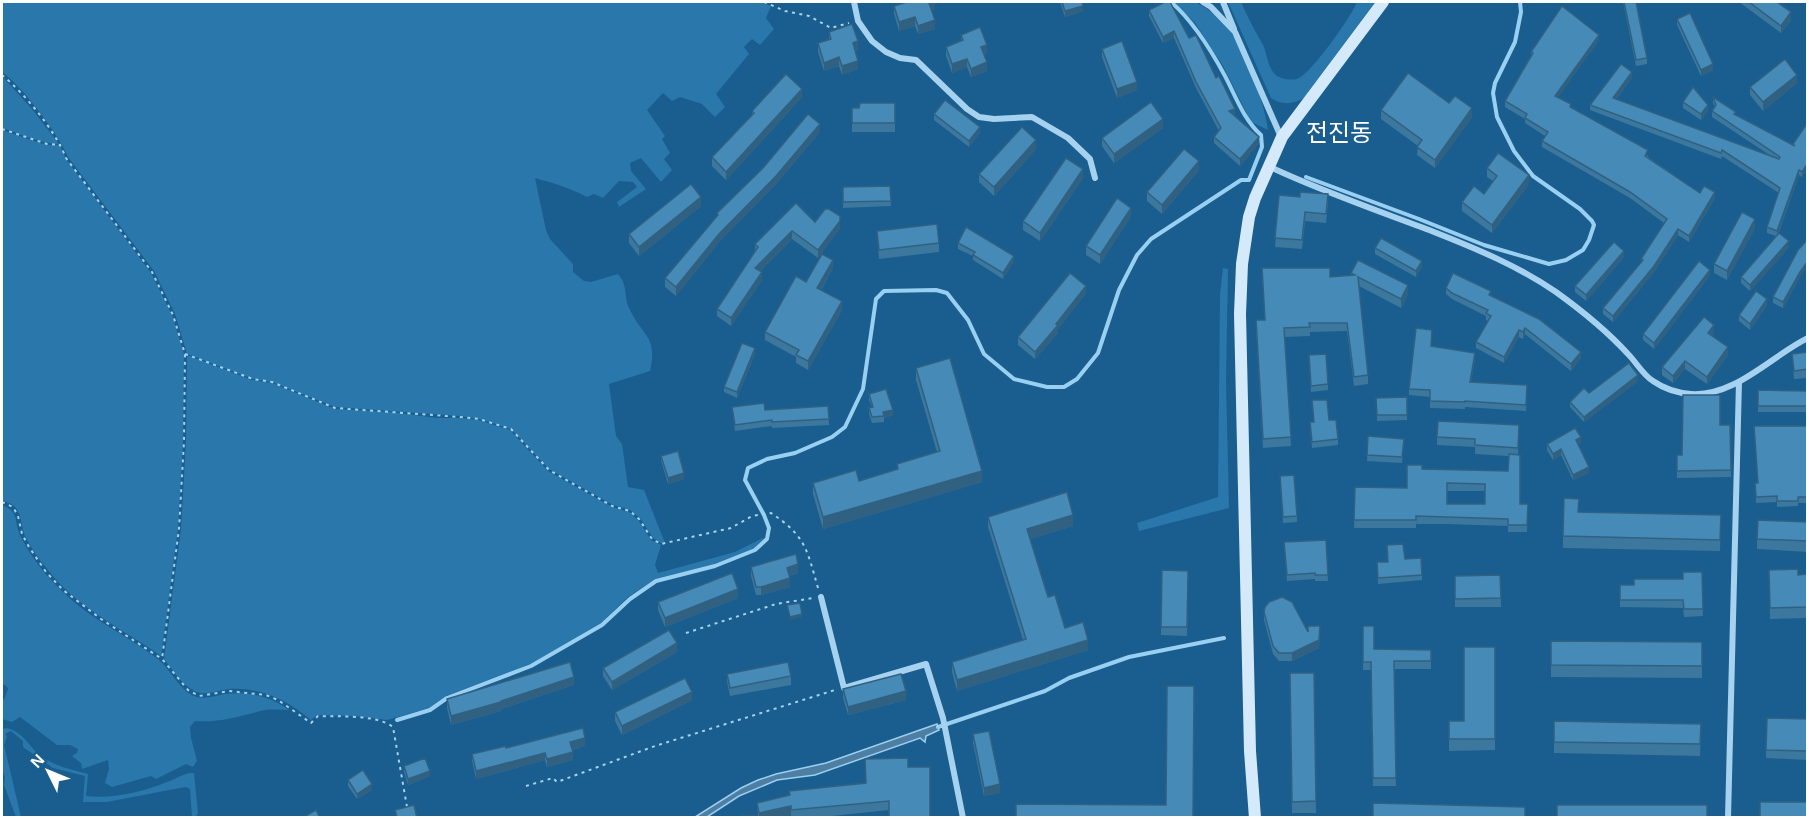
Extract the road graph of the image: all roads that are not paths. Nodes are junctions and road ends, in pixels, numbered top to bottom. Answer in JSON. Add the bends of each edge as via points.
{"nodes":[{"id":1,"x":854,"y":2,"type":"edge"},
{"id":2,"x":1203,"y":2,"type":"edge"},
{"id":3,"x":1223,"y":2,"type":"edge"},
{"id":4,"x":1383,"y":2,"type":"edge"},
{"id":5,"x":1235,"y":32,"type":"junction"},
{"id":6,"x":1281,"y":137,"type":"junction"},
{"id":7,"x":1270,"y":167,"type":"junction"},
{"id":8,"x":1095,"y":178,"type":"dead end"},
{"id":9,"x":1808,"y":338,"type":"edge"},
{"id":10,"x":1739,"y":382,"type":"junction"},
{"id":11,"x":821,"y":597,"type":"road end"},
{"id":12,"x":963,"y":818,"type":"edge"},
{"id":13,"x":1255,"y":818,"type":"edge"},
{"id":14,"x":1728,"y":818,"type":"edge"}],
"edges":[{"from":1,"to":8,"type":"street","via":[[858,21],[885,52],[916,60],[979,117],[1032,117],[1068,138],[1090,159]]},
{"from":2,"to":5,"type":"street"},
{"from":3,"to":5,"type":"street"},
{"from":4,"to":6,"type":"street"},
{"from":5,"to":6,"type":"street"},
{"from":6,"to":7,"type":"street"},
{"from":7,"to":10,"type":"street","via":[[1311,187],[1488,253],[1525,272],[1592,320],[1651,380],[1671,390],[1712,392]]},
{"from":7,"to":13,"type":"street","via":[[1249,217],[1241,288],[1250,751]]},
{"from":9,"to":10,"type":"street"},
{"from":10,"to":14,"type":"street"},
{"from":11,"to":12,"type":"street","via":[[844,688],[926,664],[943,718]]}]}
